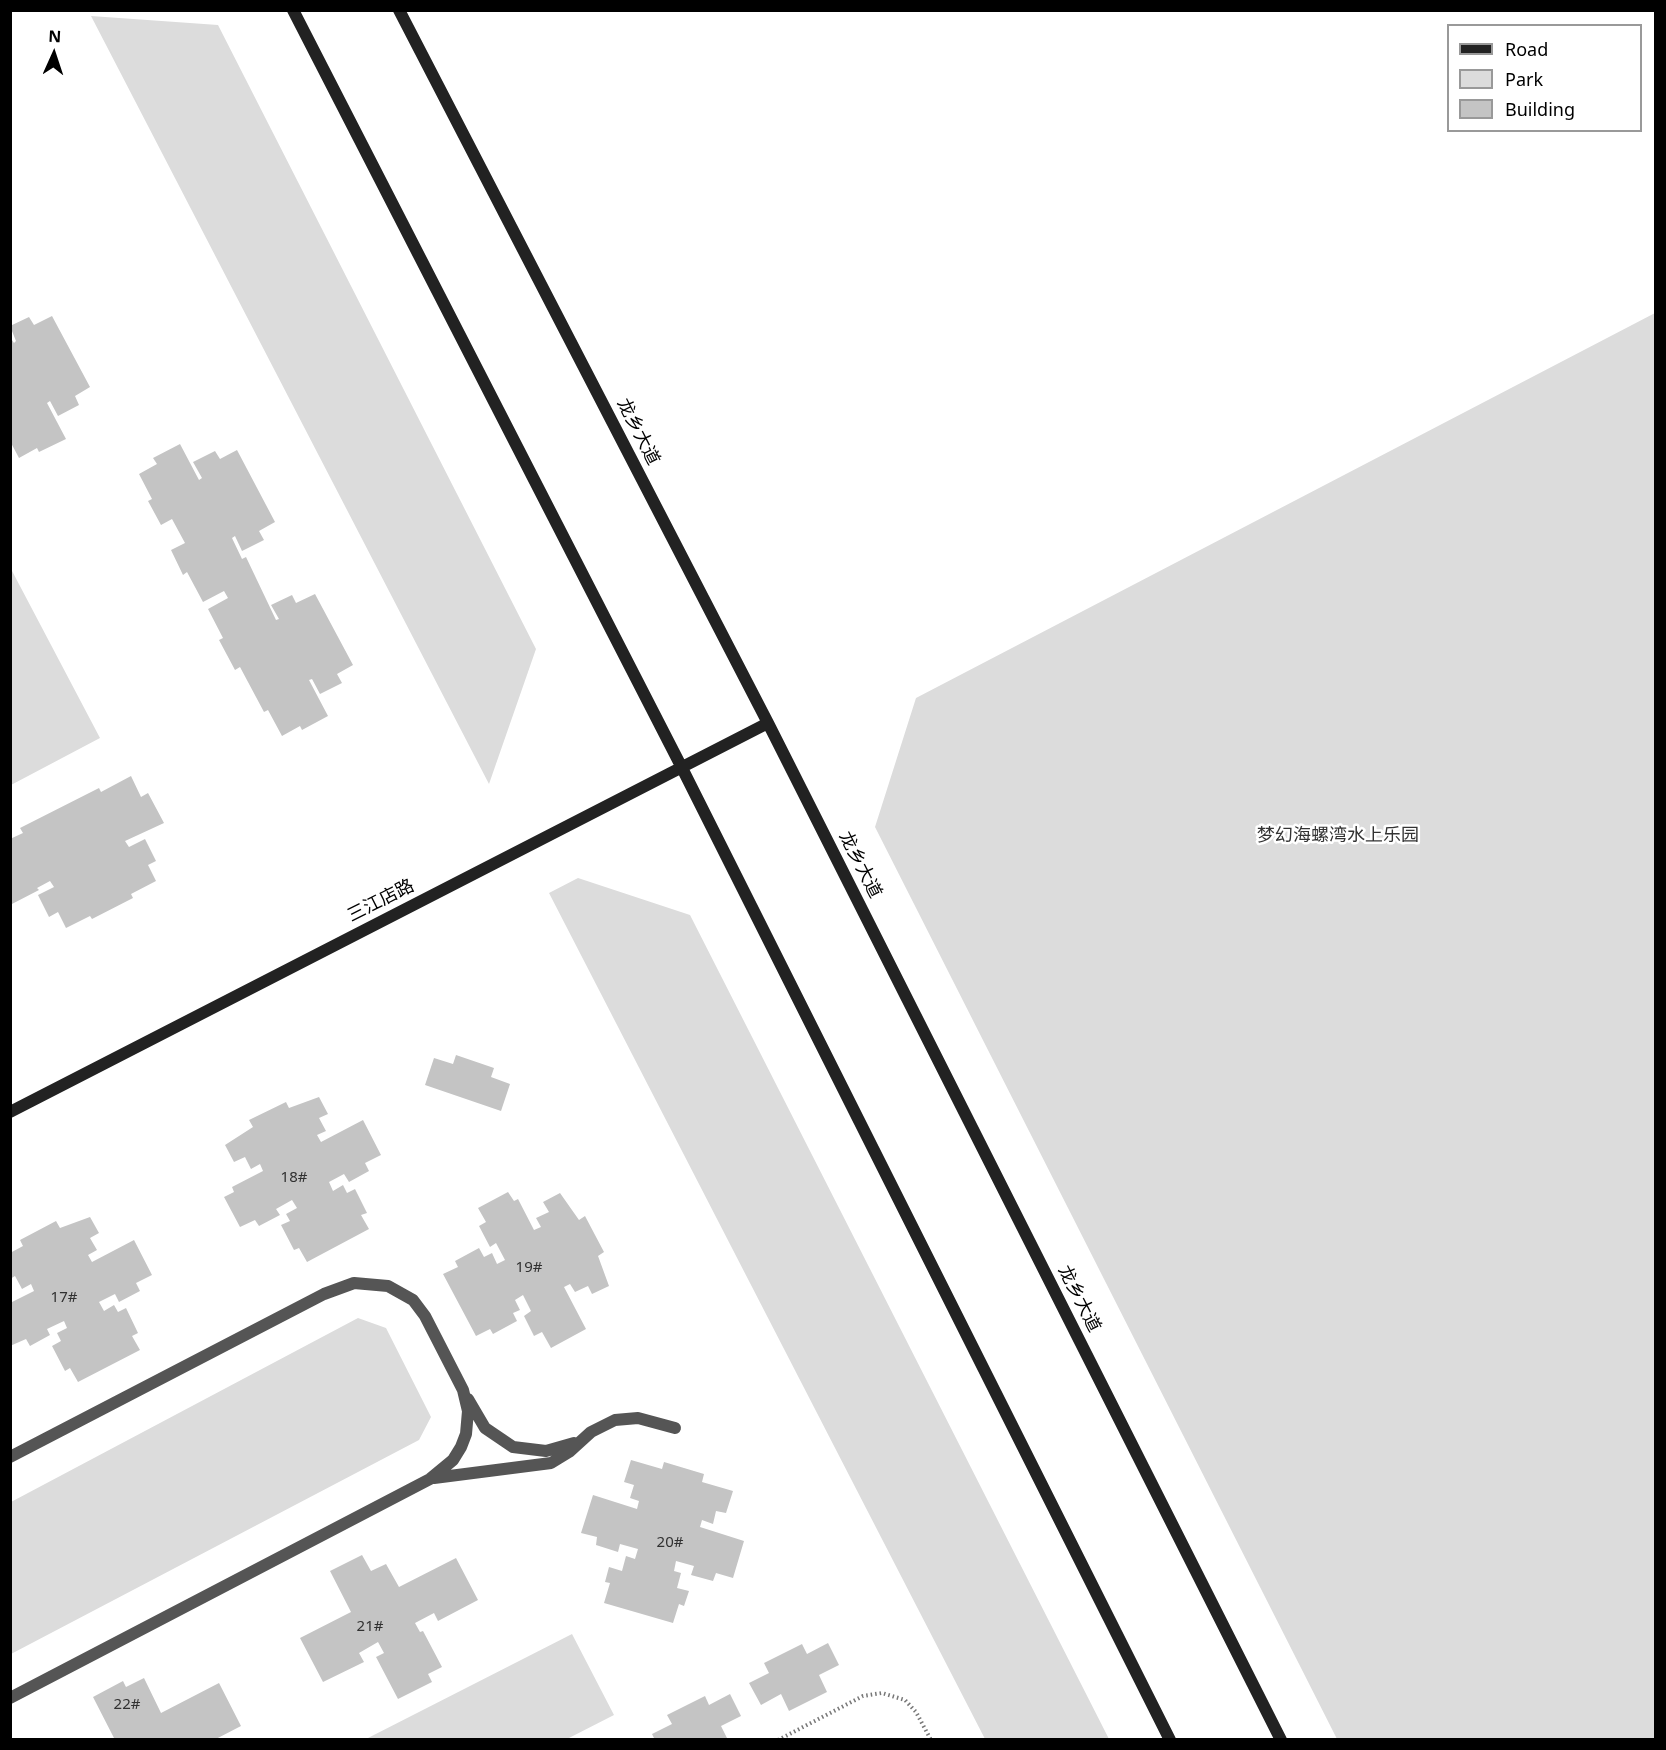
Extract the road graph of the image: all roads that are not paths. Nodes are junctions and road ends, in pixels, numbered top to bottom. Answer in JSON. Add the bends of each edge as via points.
{"nodes":[{"id":1,"x":293,"y":10,"type":"edge"},
{"id":2,"x":399,"y":10,"type":"edge"},
{"id":3,"x":768,"y":723,"type":"junction"},
{"id":4,"x":681,"y":766,"type":"junction"},
{"id":5,"x":10,"y":1112,"type":"edge"},
{"id":6,"x":463,"y":1390,"type":"junction"},
{"id":7,"x":675,"y":1428,"type":"dead end"},
{"id":8,"x":582,"y":1438,"type":"junction"},
{"id":9,"x":10,"y":1458,"type":"edge"},
{"id":10,"x":430,"y":1479,"type":"junction"},
{"id":11,"x":10,"y":1698,"type":"edge"},
{"id":12,"x":1170,"y":1740,"type":"edge"},
{"id":13,"x":1281,"y":1740,"type":"edge"}],
"edges":[{"from":1,"to":4,"type":"main road"},
{"from":2,"to":3,"type":"main road","name":"龙乡大道"},
{"from":3,"to":4,"type":"main road","name":"三江店路"},
{"from":3,"to":13,"type":"main road","name":"龙乡大道"},
{"from":4,"to":5,"type":"main road","name":"三江店路"},
{"from":4,"to":12,"type":"main road"},
{"from":6,"to":8,"type":"lane","via":[[485,1428],[513,1447],[555,1450]]},
{"from":6,"to":9,"type":"lane","via":[[413,1300],[388,1286],[354,1282],[329,1291]]},
{"from":6,"to":10,"type":"lane","via":[[468,1422],[461,1447],[453,1460]]},
{"from":7,"to":8,"type":"lane","via":[[628,1418],[602,1425]]},
{"from":8,"to":10,"type":"lane","via":[[569,1452],[551,1462]]},
{"from":10,"to":11,"type":"lane"}]}
